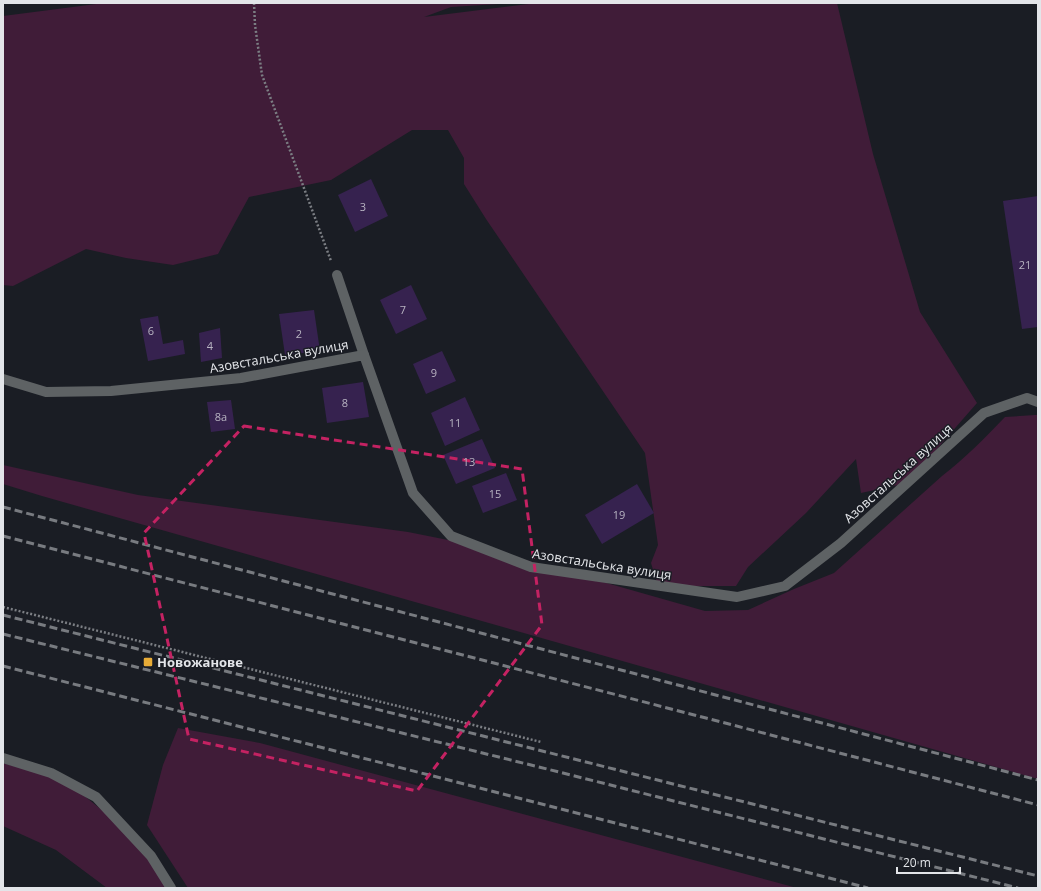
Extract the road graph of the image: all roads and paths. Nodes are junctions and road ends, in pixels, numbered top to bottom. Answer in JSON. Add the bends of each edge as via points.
{"nodes":[{"id":1,"x":254,"y":3,"type":"edge"},
{"id":2,"x":337,"y":275,"type":"joint"},
{"id":3,"x":364,"y":355,"type":"junction"},
{"id":4,"x":3,"y":379,"type":"edge"},
{"id":5,"x":1038,"y":402,"type":"edge"},
{"id":6,"x":3,"y":607,"type":"edge"},
{"id":7,"x":541,"y":742,"type":"dead end"},
{"id":8,"x":3,"y":758,"type":"edge"},
{"id":9,"x":171,"y":888,"type":"edge"}],
"edges":[{"from":1,"to":2,"type":"path","via":[[262,75]]},
{"from":2,"to":3,"type":"street"},
{"from":3,"to":4,"type":"street","name":"Азовстальська вулиця","via":[[240,378],[111,391],[46,392]]},
{"from":3,"to":5,"type":"street","name":"Азовстальська вулиця","via":[[413,493],[451,536],[531,567],[737,597],[785,586],[841,543],[984,413],[1027,398]]},
{"from":6,"to":7,"type":"path"},
{"from":8,"to":9,"type":"street","via":[[51,773],[96,798],[151,856]]}]}
